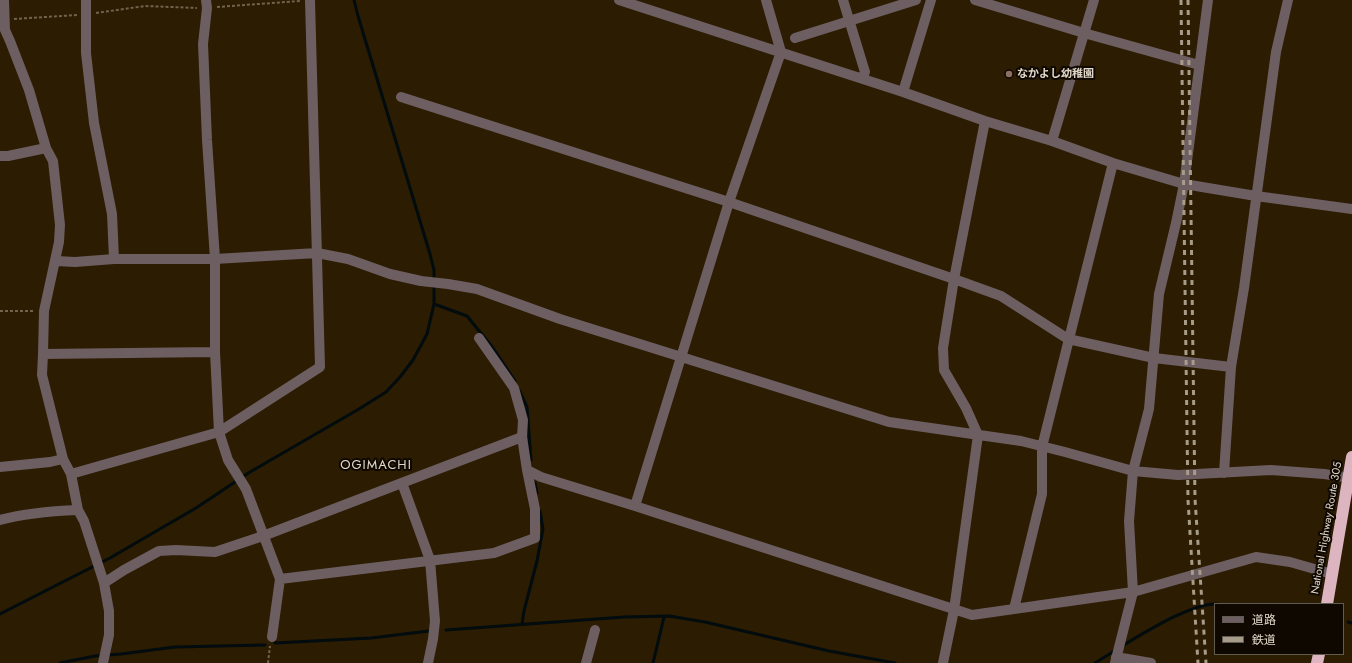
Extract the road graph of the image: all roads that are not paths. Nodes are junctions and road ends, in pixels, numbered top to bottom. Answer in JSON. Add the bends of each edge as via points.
{"nodes":[{"id":1,"x":86,"y":0,"type":"edge"},
{"id":2,"x":310,"y":0,"type":"edge"},
{"id":3,"x":619,"y":0,"type":"edge"},
{"id":4,"x":766,"y":0,"type":"edge"},
{"id":5,"x":844,"y":0,"type":"edge"},
{"id":6,"x":916,"y":0,"type":"edge"},
{"id":7,"x":931,"y":0,"type":"edge"},
{"id":8,"x":975,"y":0,"type":"edge"},
{"id":9,"x":1094,"y":0,"type":"edge"},
{"id":10,"x":1208,"y":0,"type":"edge"},
{"id":11,"x":1288,"y":0,"type":"edge"},
{"id":12,"x":3,"y":2,"type":"edge"},
{"id":13,"x":207,"y":4,"type":"edge"},
{"id":14,"x":850,"y":21,"type":"junction"},
{"id":15,"x":1084,"y":33,"type":"junction"},
{"id":16,"x":795,"y":38,"type":"dead end"},
{"id":17,"x":781,"y":52,"type":"junction"},
{"id":18,"x":1200,"y":65,"type":"junction"},
{"id":19,"x":862,"y":78,"type":"junction"},
{"id":20,"x":903,"y":92,"type":"junction"},
{"id":21,"x":401,"y":97,"type":"dead end"},
{"id":22,"x":985,"y":121,"type":"junction"},
{"id":23,"x":1052,"y":141,"type":"junction"},
{"id":24,"x":46,"y":148,"type":"junction"},
{"id":25,"x":0,"y":156,"type":"edge"},
{"id":26,"x":1113,"y":162,"type":"junction"},
{"id":27,"x":1184,"y":184,"type":"junction"},
{"id":28,"x":1256,"y":196,"type":"junction"},
{"id":29,"x":729,"y":202,"type":"junction"},
{"id":30,"x":1352,"y":209,"type":"edge"},
{"id":31,"x":317,"y":253,"type":"junction"},
{"id":32,"x":215,"y":258,"type":"junction"},
{"id":33,"x":114,"y":259,"type":"junction"},
{"id":34,"x":56,"y":261,"type":"junction"},
{"id":35,"x":954,"y":279,"type":"junction"},
{"id":36,"x":479,"y":338,"type":"dead end"},
{"id":37,"x":1068,"y":339,"type":"junction"},
{"id":38,"x":215,"y":352,"type":"junction"},
{"id":39,"x":44,"y":354,"type":"junction"},
{"id":40,"x":681,"y":357,"type":"junction"},
{"id":41,"x":1154,"y":358,"type":"junction"},
{"id":42,"x":1231,"y":367,"type":"junction"},
{"id":43,"x":219,"y":432,"type":"junction"},
{"id":44,"x":978,"y":435,"type":"junction"},
{"id":45,"x":522,"y":437,"type":"junction"},
{"id":46,"x":1042,"y":447,"type":"junction"},
{"id":47,"x":1352,"y":457,"type":"edge"},
{"id":48,"x":63,"y":459,"type":"junction"},
{"id":49,"x":0,"y":466,"type":"edge"},
{"id":50,"x":527,"y":470,"type":"junction"},
{"id":51,"x":1132,"y":471,"type":"junction"},
{"id":52,"x":1224,"y":473,"type":"junction"},
{"id":53,"x":70,"y":474,"type":"junction"},
{"id":54,"x":1350,"y":477,"type":"edge"},
{"id":55,"x":402,"y":483,"type":"junction"},
{"id":56,"x":635,"y":506,"type":"junction"},
{"id":57,"x":78,"y":510,"type":"junction"},
{"id":58,"x":0,"y":520,"type":"edge"},
{"id":59,"x":263,"y":536,"type":"junction"},
{"id":60,"x":430,"y":560,"type":"junction"},
{"id":61,"x":1332,"y":574,"type":"junction"},
{"id":62,"x":280,"y":579,"type":"junction"},
{"id":63,"x":103,"y":580,"type":"junction"},
{"id":64,"x":1133,"y":592,"type":"junction"},
{"id":65,"x":1327,"y":603,"type":"edge"},
{"id":66,"x":1014,"y":609,"type":"junction"},
{"id":67,"x":954,"y":610,"type":"junction"},
{"id":68,"x":595,"y":630,"type":"dead end"},
{"id":69,"x":272,"y":637,"type":"road end"},
{"id":70,"x":1116,"y":660,"type":"edge"},
{"id":71,"x":103,"y":663,"type":"edge"},
{"id":72,"x":428,"y":663,"type":"edge"},
{"id":73,"x":586,"y":663,"type":"edge"},
{"id":74,"x":943,"y":663,"type":"edge"},
{"id":75,"x":1151,"y":663,"type":"edge"}],
"edges":[{"from":1,"to":33,"type":"street","via":[[86,53],[94,122],[112,214]]},
{"from":2,"to":31,"type":"street"},
{"from":3,"to":17,"type":"street"},
{"from":4,"to":17,"type":"street"},
{"from":5,"to":14,"type":"street"},
{"from":6,"to":14,"type":"street"},
{"from":7,"to":20,"type":"street"},
{"from":8,"to":15,"type":"street"},
{"from":9,"to":15,"type":"street"},
{"from":10,"to":18,"type":"street"},
{"from":11,"to":28,"type":"street","via":[[1276,52]]},
{"from":12,"to":24,"type":"street","via":[[5,30],[29,90]]},
{"from":13,"to":32,"type":"street","via":[[203,44]]},
{"from":14,"to":16,"type":"street"},
{"from":14,"to":19,"type":"street","via":[[864,72]]},
{"from":15,"to":18,"type":"street"},
{"from":15,"to":23,"type":"street"},
{"from":17,"to":19,"type":"street"},
{"from":17,"to":29,"type":"street"},
{"from":18,"to":27,"type":"street"},
{"from":19,"to":20,"type":"street"},
{"from":20,"to":22,"type":"street"},
{"from":21,"to":29,"type":"street"},
{"from":22,"to":23,"type":"street"},
{"from":22,"to":35,"type":"street"},
{"from":23,"to":26,"type":"street"},
{"from":24,"to":25,"type":"street"},
{"from":24,"to":34,"type":"street","via":[[52,161],[60,225]]},
{"from":26,"to":27,"type":"street"},
{"from":26,"to":37,"type":"street"},
{"from":27,"to":28,"type":"street"},
{"from":27,"to":41,"type":"street","via":[[1159,294]]},
{"from":28,"to":30,"type":"street"},
{"from":28,"to":42,"type":"street"},
{"from":29,"to":35,"type":"street"},
{"from":29,"to":40,"type":"street"},
{"from":31,"to":32,"type":"street"},
{"from":31,"to":40,"type":"street","via":[[348,259],[390,274],[421,281],[477,288],[560,319]]},
{"from":31,"to":43,"type":"street","via":[[320,367]]},
{"from":32,"to":33,"type":"street"},
{"from":32,"to":38,"type":"street"},
{"from":33,"to":34,"type":"street"},
{"from":34,"to":39,"type":"street","via":[[44,311]]},
{"from":35,"to":37,"type":"street","via":[[1001,296]]},
{"from":35,"to":44,"type":"street","via":[[943,348],[944,370]]},
{"from":36,"to":45,"type":"street","via":[[514,388],[523,420]]},
{"from":37,"to":41,"type":"street"},
{"from":37,"to":46,"type":"street"},
{"from":38,"to":39,"type":"street"},
{"from":38,"to":43,"type":"street"},
{"from":39,"to":48,"type":"street","via":[[42,375]]},
{"from":40,"to":44,"type":"street","via":[[889,422]]},
{"from":40,"to":56,"type":"street"},
{"from":41,"to":42,"type":"street"},
{"from":41,"to":51,"type":"street","via":[[1148,409]]},
{"from":42,"to":52,"type":"street"},
{"from":43,"to":53,"type":"street"},
{"from":43,"to":59,"type":"street","via":[[228,460],[246,489]]},
{"from":44,"to":46,"type":"street","via":[[1021,441]]},
{"from":44,"to":67,"type":"street"},
{"from":45,"to":50,"type":"street"},
{"from":45,"to":55,"type":"street"},
{"from":46,"to":51,"type":"street"},
{"from":46,"to":66,"type":"street","via":[[1042,494]]},
{"from":47,"to":54,"type":"highway","name":"National Highway Route 305"},
{"from":48,"to":49,"type":"street"},
{"from":48,"to":53,"type":"street"},
{"from":50,"to":56,"type":"street","via":[[541,477]]},
{"from":50,"to":60,"type":"street","via":[[535,509],[535,538],[494,553]]},
{"from":51,"to":52,"type":"street","via":[[1178,475]]},
{"from":51,"to":64,"type":"street","via":[[1129,521]]},
{"from":52,"to":54,"type":"street","via":[[1271,470]]},
{"from":53,"to":57,"type":"street"},
{"from":54,"to":61,"type":"highway","name":"National Highway Route 305"},
{"from":55,"to":59,"type":"street"},
{"from":55,"to":60,"type":"street"},
{"from":56,"to":67,"type":"street"},
{"from":57,"to":58,"type":"street","via":[[51,511]]},
{"from":57,"to":63,"type":"street"},
{"from":59,"to":62,"type":"street"},
{"from":59,"to":63,"type":"street","via":[[215,552],[159,551]]},
{"from":60,"to":62,"type":"street"},
{"from":60,"to":72,"type":"street","via":[[434,621]]},
{"from":61,"to":64,"type":"street","via":[[1290,562],[1256,557]]},
{"from":61,"to":65,"type":"highway","name":"National Highway Route 305"},
{"from":62,"to":69,"type":"street"},
{"from":63,"to":71,"type":"street","via":[[109,611],[109,635]]},
{"from":64,"to":66,"type":"street"},
{"from":64,"to":70,"type":"street"},
{"from":66,"to":67,"type":"street","via":[[972,615]]},
{"from":67,"to":74,"type":"street"},
{"from":68,"to":73,"type":"street"},
{"from":70,"to":75,"type":"street"}]}
